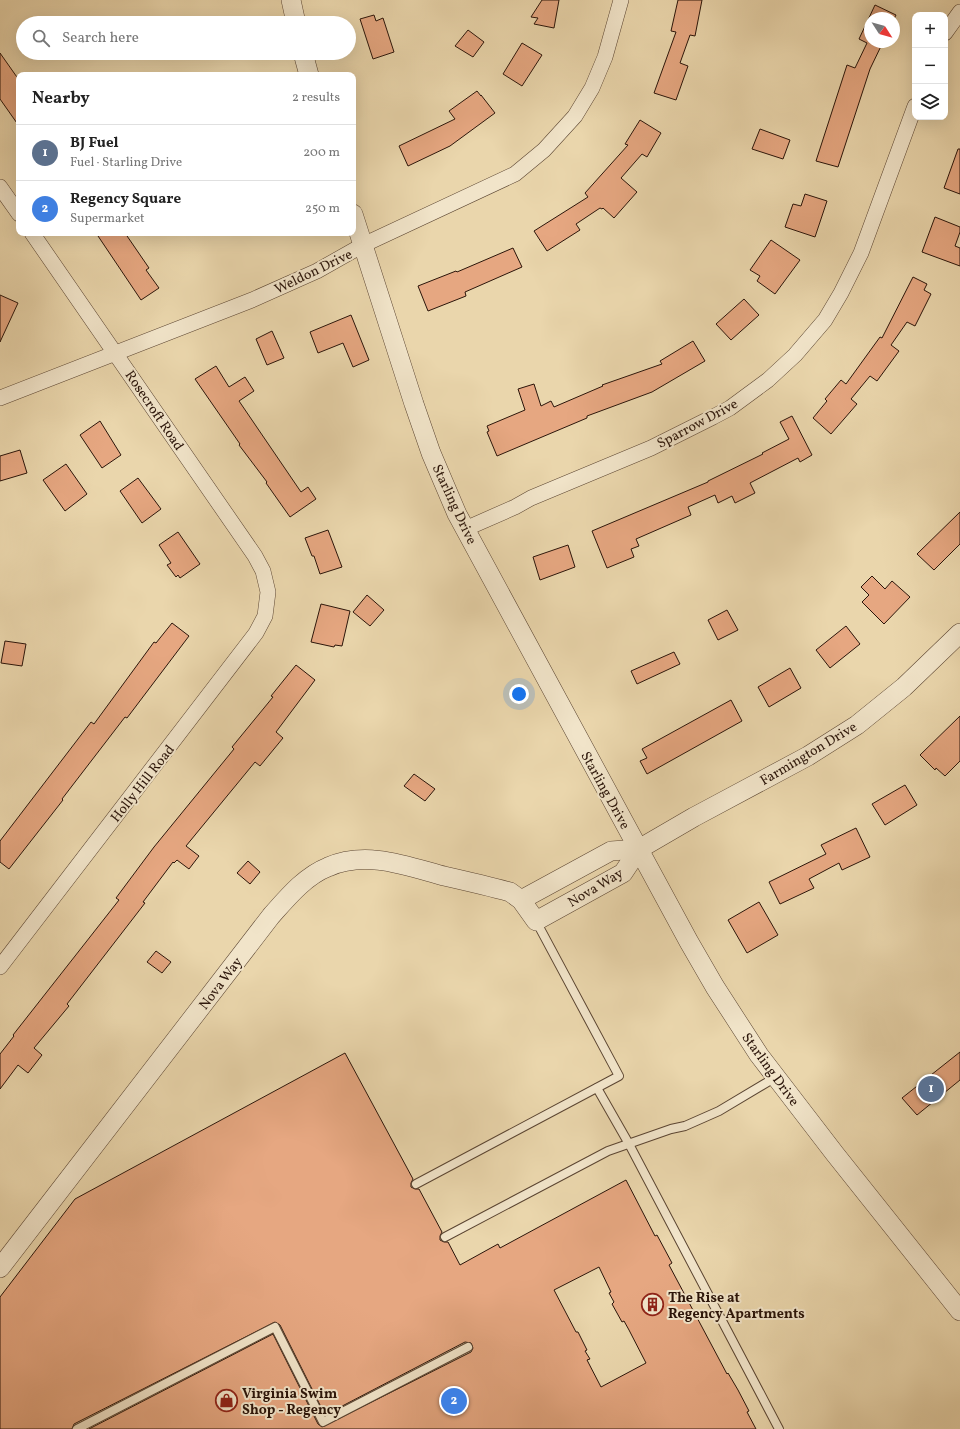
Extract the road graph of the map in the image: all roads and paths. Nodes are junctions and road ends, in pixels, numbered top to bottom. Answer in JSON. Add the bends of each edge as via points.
{"nodes":[{"id":1,"x":291,"y":0,"type":"edge"},
{"id":2,"x":621,"y":0,"type":"edge"},
{"id":3,"x":960,"y":12,"type":"edge"},
{"id":4,"x":294,"y":16,"type":"edge"},
{"id":5,"x":948,"y":29,"type":"edge"},
{"id":6,"x":304,"y":60,"type":"edge"},
{"id":7,"x":308,"y":72,"type":"edge"},
{"id":8,"x":912,"y":114,"type":"edge"},
{"id":9,"x":0,"y":187,"type":"edge"},
{"id":10,"x":16,"y":210,"type":"edge"},
{"id":11,"x":356,"y":223,"type":"edge"},
{"id":12,"x":34,"y":236,"type":"edge"},
{"id":13,"x":363,"y":245,"type":"junction"},
{"id":14,"x":116,"y":354,"type":"junction"},
{"id":15,"x":0,"y":398,"type":"edge"},
{"id":16,"x":465,"y":529,"type":"junction"},
{"id":17,"x":268,"y":592,"type":"joint"},
{"id":18,"x":960,"y":633,"type":"edge"},
{"id":19,"x":638,"y":849,"type":"junction"},
{"id":20,"x":521,"y":900,"type":"junction"},
{"id":21,"x":536,"y":921,"type":"junction"},
{"id":22,"x":0,"y":967,"type":"edge"},
{"id":23,"x":776,"y":1077,"type":"junction"},
{"id":24,"x":597,"y":1088,"type":"junction"},
{"id":25,"x":629,"y":1144,"type":"junction"},
{"id":26,"x":416,"y":1184,"type":"dead end"},
{"id":27,"x":445,"y":1237,"type":"dead end"},
{"id":28,"x":0,"y":1268,"type":"edge"},
{"id":29,"x":960,"y":1311,"type":"edge"},
{"id":30,"x":468,"y":1347,"type":"dead end"},
{"id":31,"x":77,"y":1429,"type":"edge"},
{"id":32,"x":779,"y":1429,"type":"edge"}],
"edges":[{"from":1,"to":4,"type":"street"},
{"from":2,"to":13,"type":"street","name":"Weldon Drive","via":[[605,57],[592,88],[575,116],[544,150],[515,174]]},
{"from":3,"to":5,"type":"street"},
{"from":6,"to":7,"type":"street"},
{"from":8,"to":16,"type":"street","name":"Sparrow Drive","via":[[861,252],[845,286],[825,320],[795,355],[768,380],[714,417],[651,448],[531,498]]},
{"from":9,"to":10,"type":"street"},
{"from":11,"to":13,"type":"street","name":"Starling Drive"},
{"from":12,"to":14,"type":"street","name":"Rosecroft Road"},
{"from":13,"to":14,"type":"street","name":"Weldon Drive","via":[[252,300]]},
{"from":13,"to":16,"type":"street","name":"Starling Drive","via":[[431,453]]},
{"from":14,"to":15,"type":"street","name":"Weldon Drive"},
{"from":14,"to":17,"type":"street","name":"Rosecroft Road","via":[[255,556],[263,571]]},
{"from":16,"to":19,"type":"street","name":"Starling Drive"},
{"from":17,"to":22,"type":"street","name":"Holly Hill Road","via":[[265,616],[256,633]]},
{"from":18,"to":19,"type":"street","name":"Farmington Drive","via":[[904,687],[857,725],[808,756]]},
{"from":19,"to":20,"type":"street","name":"Nova Way","via":[[611,851]]},
{"from":19,"to":21,"type":"street","name":"Nova Way","via":[[623,873]]},
{"from":19,"to":23,"type":"street","name":"Starling Drive","via":[[715,988]]},
{"from":20,"to":21,"type":"street","name":"Nova Way"},
{"from":20,"to":28,"type":"street","name":"Nova Way","via":[[510,892],[384,861],[347,860],[318,872],[283,902],[271,916]]},
{"from":21,"to":24,"type":"lane","via":[[619,1076]]},
{"from":23,"to":25,"type":"lane","via":[[719,1111],[685,1126]]},
{"from":23,"to":29,"type":"street","name":"Starling Drive"},
{"from":24,"to":25,"type":"lane"},
{"from":24,"to":26,"type":"lane"},
{"from":25,"to":27,"type":"lane","via":[[608,1151]]},
{"from":25,"to":32,"type":"lane"},
{"from":30,"to":31,"type":"lane","via":[[323,1422],[275,1327]]}]}
